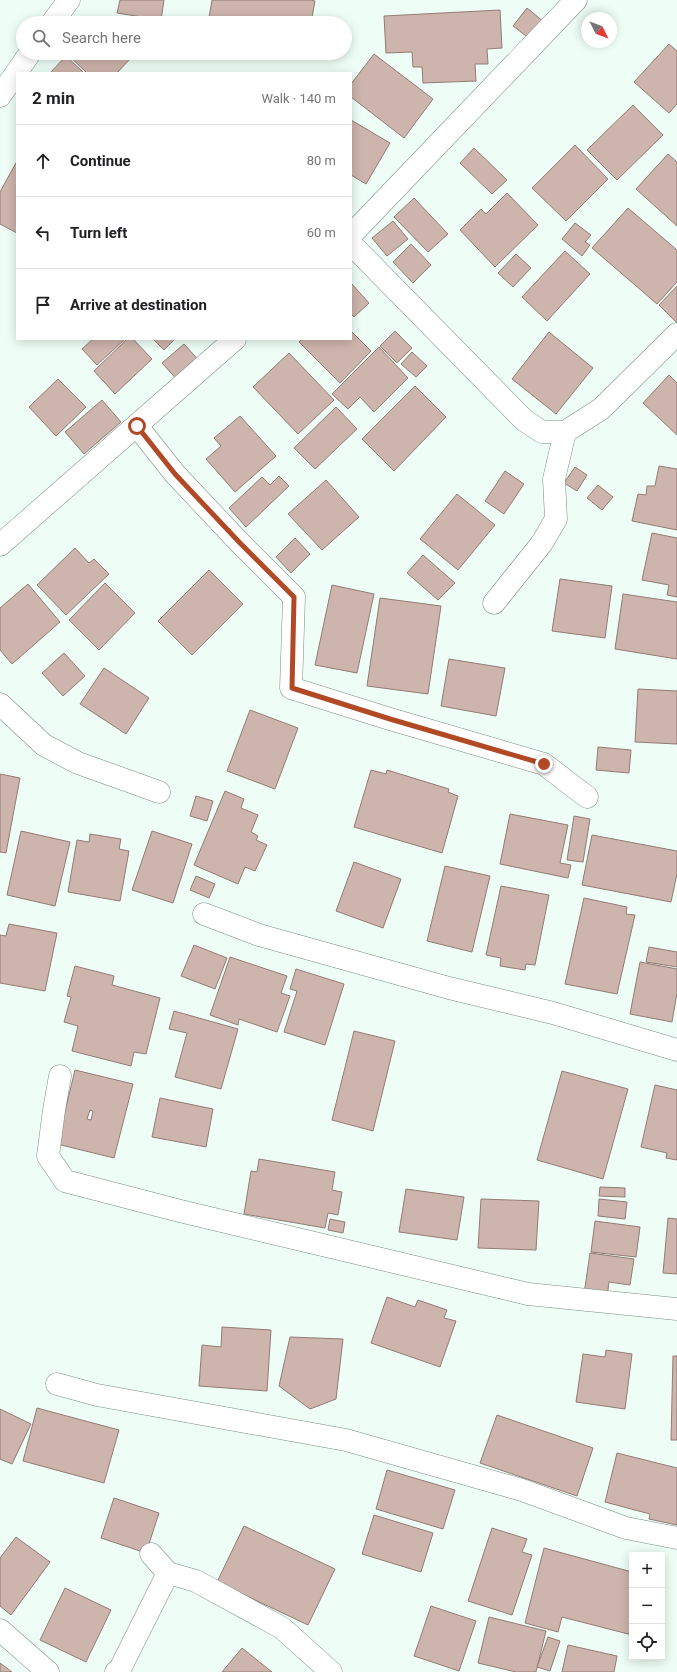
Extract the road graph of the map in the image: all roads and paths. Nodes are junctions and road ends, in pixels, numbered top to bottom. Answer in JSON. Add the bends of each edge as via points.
{"nodes":[{"id":1,"x":69,"y":0,"type":"edge"},
{"id":2,"x":576,"y":0,"type":"edge"},
{"id":3,"x":57,"y":16,"type":"edge"},
{"id":4,"x":25,"y":60,"type":"edge"},
{"id":5,"x":17,"y":72,"type":"edge"},
{"id":6,"x":16,"y":73,"type":"edge"},
{"id":7,"x":0,"y":96,"type":"edge"},
{"id":8,"x":352,"y":234,"type":"edge"},
{"id":9,"x":352,"y":245,"type":"edge"},
{"id":10,"x":677,"y":334,"type":"edge"},
{"id":11,"x":234,"y":340,"type":"edge"},
{"id":12,"x":137,"y":426,"type":"junction"},
{"id":13,"x":565,"y":432,"type":"junction"},
{"id":14,"x":0,"y":545,"type":"edge"},
{"id":15,"x":494,"y":603,"type":"dead end"},
{"id":16,"x":0,"y":704,"type":"edge"},
{"id":17,"x":159,"y":792,"type":"dead end"},
{"id":18,"x":587,"y":797,"type":"dead end"},
{"id":19,"x":204,"y":914,"type":"dead end"},
{"id":20,"x":677,"y":1050,"type":"edge"},
{"id":21,"x":60,"y":1076,"type":"dead end"},
{"id":22,"x":677,"y":1308,"type":"edge"},
{"id":23,"x":57,"y":1384,"type":"dead end"},
{"id":24,"x":677,"y":1538,"type":"edge"},
{"id":25,"x":151,"y":1554,"type":"dead end"},
{"id":26,"x":168,"y":1573,"type":"junction"},
{"id":27,"x":0,"y":1630,"type":"edge"},
{"id":28,"x":48,"y":1672,"type":"edge"},
{"id":29,"x":116,"y":1672,"type":"edge"},
{"id":30,"x":331,"y":1672,"type":"edge"}],
"edges":[{"from":1,"to":3,"type":"street"},
{"from":2,"to":8,"type":"street"},
{"from":4,"to":5,"type":"street"},
{"from":6,"to":7,"type":"street"},
{"from":9,"to":13,"type":"street","via":[[524,420],[542,432]]},
{"from":10,"to":13,"type":"street","via":[[601,409]]},
{"from":11,"to":12,"type":"street"},
{"from":12,"to":14,"type":"street"},
{"from":12,"to":18,"type":"street","via":[[175,474],[294,597],[292,688],[544,764]]},
{"from":13,"to":15,"type":"street","via":[[554,479],[556,519],[542,543]]},
{"from":16,"to":17,"type":"street","via":[[44,745],[78,764]]},
{"from":19,"to":20,"type":"street","via":[[259,935],[449,988],[553,1012]]},
{"from":21,"to":22,"type":"street","via":[[48,1156],[65,1181],[528,1294]]},
{"from":23,"to":24,"type":"street","via":[[97,1395],[346,1440],[522,1490],[626,1528]]},
{"from":25,"to":26,"type":"street"},
{"from":26,"to":29,"type":"street","via":[[120,1669]]},
{"from":26,"to":30,"type":"street","via":[[196,1581],[282,1628]]},
{"from":27,"to":28,"type":"street"}]}
